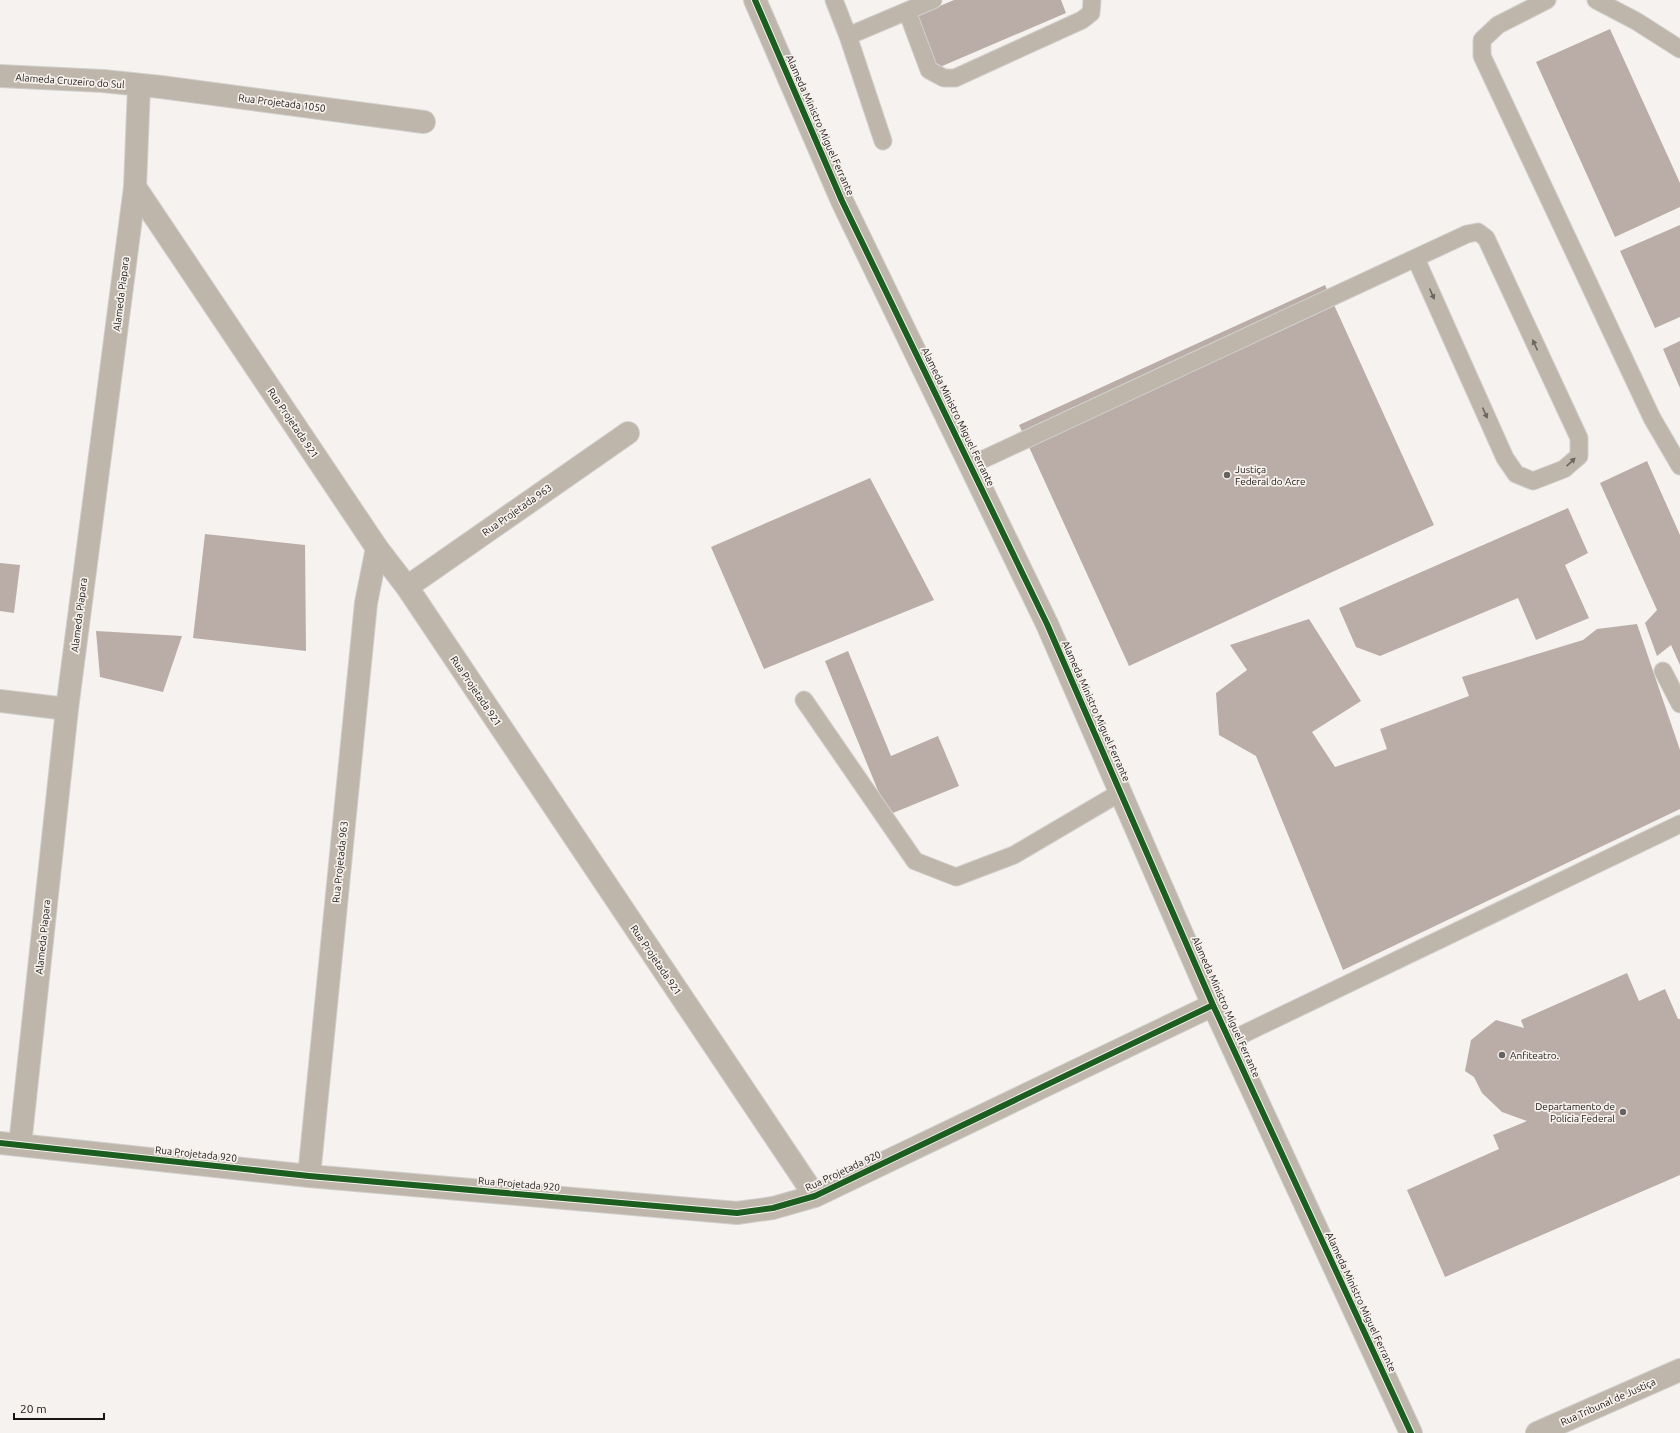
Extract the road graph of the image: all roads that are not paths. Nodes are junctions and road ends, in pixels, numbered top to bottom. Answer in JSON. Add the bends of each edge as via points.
{"nodes":[{"id":1,"x":755,"y":0,"type":"edge"},
{"id":2,"x":834,"y":0,"type":"edge"},
{"id":3,"x":933,"y":0,"type":"edge"},
{"id":4,"x":1092,"y":0,"type":"edge"},
{"id":5,"x":1547,"y":0,"type":"edge"},
{"id":6,"x":1596,"y":0,"type":"edge"},
{"id":7,"x":907,"y":11,"type":"junction"},
{"id":8,"x":848,"y":36,"type":"junction"},
{"id":9,"x":1680,"y":49,"type":"edge"},
{"id":10,"x":0,"y":76,"type":"edge"},
{"id":11,"x":139,"y":86,"type":"junction"},
{"id":12,"x":424,"y":122,"type":"dead end"},
{"id":13,"x":883,"y":141,"type":"dead end"},
{"id":14,"x":135,"y":187,"type":"junction"},
{"id":15,"x":1416,"y":259,"type":"junction"},
{"id":16,"x":628,"y":433,"type":"dead end"},
{"id":17,"x":970,"y":465,"type":"junction"},
{"id":18,"x":1680,"y":466,"type":"edge"},
{"id":19,"x":377,"y":548,"type":"junction"},
{"id":20,"x":407,"y":587,"type":"junction"},
{"id":21,"x":1663,"y":671,"type":"dead end"},
{"id":22,"x":804,"y":700,"type":"dead end"},
{"id":23,"x":0,"y":701,"type":"edge"},
{"id":24,"x":1680,"y":704,"type":"edge"},
{"id":25,"x":67,"y":709,"type":"junction"},
{"id":26,"x":1120,"y":792,"type":"junction"},
{"id":27,"x":1680,"y":824,"type":"edge"},
{"id":28,"x":1213,"y":1006,"type":"junction"},
{"id":29,"x":1229,"y":1041,"type":"junction"},
{"id":30,"x":10,"y":1144,"type":"edge"},
{"id":31,"x":309,"y":1176,"type":"junction"},
{"id":32,"x":815,"y":1196,"type":"junction"},
{"id":33,"x":1680,"y":1370,"type":"edge"},
{"id":34,"x":1411,"y":1433,"type":"edge"},
{"id":35,"x":1537,"y":1433,"type":"edge"}],
"edges":[{"from":1,"to":17,"type":"street","name":"Alameda Ministro Miguel Ferrante","via":[[842,200]]},
{"from":2,"to":8,"type":"lane"},
{"from":3,"to":7,"type":"lane"},
{"from":4,"to":7,"type":"lane","via":[[1091,13],[1082,20],[955,78],[944,78],[929,70]]},
{"from":5,"to":18,"type":"lane","via":[[1498,25],[1482,40],[1482,56],[1652,418]]},
{"from":6,"to":9,"type":"lane","via":[[1636,21]]},
{"from":7,"to":8,"type":"lane"},
{"from":8,"to":13,"type":"lane"},
{"from":10,"to":11,"type":"street","name":"Alameda Cruzeiro do Sul"},
{"from":11,"to":12,"type":"street","name":"Rua Projetada 1050"},
{"from":11,"to":14,"type":"street","name":"Alameda Piapara"},
{"from":14,"to":19,"type":"street","name":"Rua Projetada 921"},
{"from":14,"to":25,"type":"street","name":"Alameda Piapara"},
{"from":15,"to":15,"type":"lane","one_way":true,"via":[[1505,458],[1516,474],[1533,481],[1564,469],[1579,456],[1579,438],[1486,238],[1478,232],[1467,234]]},
{"from":15,"to":17,"type":"lane"},
{"from":16,"to":20,"type":"street","name":"Rua Projetada 963"},
{"from":17,"to":26,"type":"street","name":"Alameda Ministro Miguel Ferrante","via":[[1047,624]]},
{"from":19,"to":20,"type":"street","name":"Rua Projetada 921"},
{"from":19,"to":31,"type":"street","name":"Rua Projetada 963","via":[[366,603]]},
{"from":20,"to":32,"type":"street","name":"Rua Projetada 921"},
{"from":21,"to":24,"type":"lane"},
{"from":22,"to":26,"type":"lane","via":[[915,861],[956,877],[1014,855]]},
{"from":23,"to":25,"type":"street"},
{"from":25,"to":30,"type":"street","name":"Alameda Piapara"},
{"from":26,"to":28,"type":"street","name":"Alameda Ministro Miguel Ferrante"},
{"from":27,"to":29,"type":"lane"},
{"from":28,"to":29,"type":"street","name":"Alameda Ministro Miguel Ferrante"},
{"from":28,"to":32,"type":"street","name":"Rua Projetada 920"},
{"from":29,"to":34,"type":"street","name":"Alameda Ministro Miguel Ferrante"},
{"from":30,"to":31,"type":"street","name":"Rua Projetada 920"},
{"from":31,"to":32,"type":"street","name":"Rua Projetada 920","via":[[737,1213],[773,1208]]},
{"from":33,"to":35,"type":"street","name":"Rua Tribunal de Justiça"}]}
